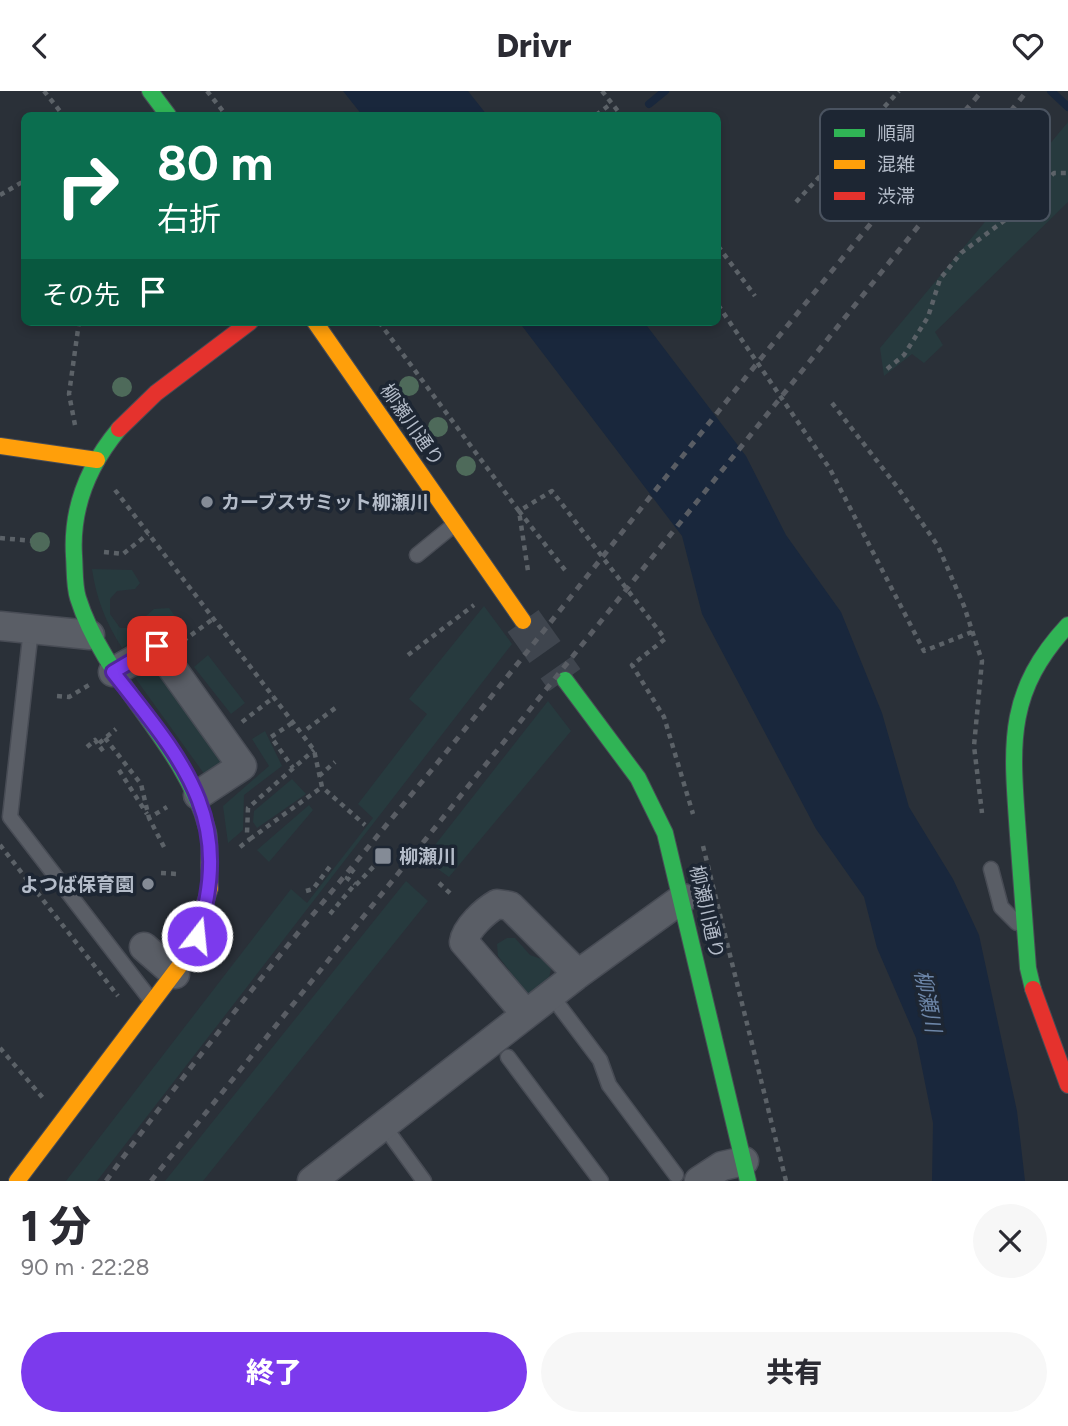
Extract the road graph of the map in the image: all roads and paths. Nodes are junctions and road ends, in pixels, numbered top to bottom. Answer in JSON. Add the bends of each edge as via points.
{"nodes":[{"id":1,"x":44,"y":91,"type":"edge"},
{"id":2,"x":150,"y":91,"type":"edge"},
{"id":3,"x":207,"y":91,"type":"edge"},
{"id":4,"x":603,"y":91,"type":"edge"},
{"id":5,"x":899,"y":91,"type":"edge"},
{"id":6,"x":612,"y":103,"type":"junction"},
{"id":7,"x":882,"y":109,"type":"edge"},
{"id":8,"x":61,"y":112,"type":"edge"},
{"id":9,"x":166,"y":112,"type":"edge"},
{"id":10,"x":224,"y":112,"type":"edge"},
{"id":11,"x":600,"y":112,"type":"edge"},
{"id":12,"x":619,"y":112,"type":"edge"},
{"id":13,"x":1068,"y":173,"type":"edge"},
{"id":14,"x":820,"y":176,"type":"edge"},
{"id":15,"x":1050,"y":177,"type":"edge"},
{"id":16,"x":21,"y":183,"type":"edge"},
{"id":17,"x":0,"y":195,"type":"edge"},
{"id":18,"x":796,"y":202,"type":"dead end"},
{"id":19,"x":1004,"y":221,"type":"edge"},
{"id":20,"x":721,"y":250,"type":"edge"},
{"id":21,"x":755,"y":296,"type":"dead end"},
{"id":22,"x":721,"y":309,"type":"edge"},
{"id":23,"x":78,"y":326,"type":"edge"},
{"id":24,"x":245,"y":326,"type":"edge"},
{"id":25,"x":318,"y":326,"type":"edge"},
{"id":26,"x":382,"y":326,"type":"edge"},
{"id":27,"x":887,"y":369,"type":"dead end"},
{"id":28,"x":832,"y":403,"type":"dead end"},
{"id":29,"x":76,"y":427,"type":"dead end"},
{"id":30,"x":0,"y":446,"type":"edge"},
{"id":31,"x":97,"y":460,"type":"junction"},
{"id":32,"x":108,"y":481,"type":"dead end"},
{"id":33,"x":519,"y":512,"type":"junction"},
{"id":34,"x":456,"y":523,"type":"junction"},
{"id":35,"x":149,"y":534,"type":"junction"},
{"id":36,"x":0,"y":538,"type":"edge"},
{"id":37,"x":33,"y":541,"type":"dead end"},
{"id":38,"x":94,"y":552,"type":"dead end"},
{"id":39,"x":417,"y":555,"type":"dead end"},
{"id":40,"x":565,"y":570,"type":"dead end"},
{"id":41,"x":530,"y":584,"type":"dead end"},
{"id":42,"x":483,"y":599,"type":"dead end"},
{"id":43,"x":213,"y":619,"type":"junction"},
{"id":44,"x":523,"y":621,"type":"tunnel mouth"},
{"id":45,"x":0,"y":625,"type":"edge"},
{"id":46,"x":1068,"y":625,"type":"edge"},
{"id":47,"x":32,"y":629,"type":"junction"},
{"id":48,"x":972,"y":632,"type":"junction"},
{"id":49,"x":90,"y":635,"type":"junction"},
{"id":50,"x":176,"y":647,"type":"dead end"},
{"id":51,"x":408,"y":655,"type":"dead end"},
{"id":52,"x":632,"y":665,"type":"dead end"},
{"id":53,"x":106,"y":676,"type":"junction"},
{"id":54,"x":565,"y":680,"type":"tunnel mouth"},
{"id":55,"x":57,"y":696,"type":"dead end"},
{"id":56,"x":274,"y":697,"type":"junction"},
{"id":57,"x":338,"y":706,"type":"dead end"},
{"id":58,"x":292,"y":723,"type":"junction"},
{"id":59,"x":237,"y":726,"type":"dead end"},
{"id":60,"x":116,"y":729,"type":"dead end"},
{"id":61,"x":307,"y":729,"type":"dead end"},
{"id":62,"x":105,"y":738,"type":"junction"},
{"id":63,"x":98,"y":744,"type":"junction"},
{"id":64,"x":87,"y":747,"type":"dead end"},
{"id":65,"x":314,"y":750,"type":"junction"},
{"id":66,"x":103,"y":751,"type":"dead end"},
{"id":67,"x":335,"y":762,"type":"dead end"},
{"id":68,"x":293,"y":768,"type":"junction"},
{"id":69,"x":119,"y":770,"type":"dead end"},
{"id":70,"x":319,"y":776,"type":"junction"},
{"id":71,"x":322,"y":787,"type":"junction"},
{"id":72,"x":198,"y":795,"type":"junction"},
{"id":73,"x":168,"y":807,"type":"dead end"},
{"id":74,"x":983,"y":817,"type":"dead end"},
{"id":75,"x":149,"y":818,"type":"junction"},
{"id":76,"x":365,"y":825,"type":"dead end"},
{"id":77,"x":250,"y":839,"type":"junction"},
{"id":78,"x":0,"y":845,"type":"edge"},
{"id":79,"x":164,"y":847,"type":"dead end"},
{"id":80,"x":231,"y":854,"type":"dead end"},
{"id":81,"x":377,"y":863,"type":"dead end"},
{"id":82,"x":331,"y":865,"type":"dead end"},
{"id":83,"x":354,"y":869,"type":"dead end"},
{"id":84,"x":991,"y":869,"type":"dead end"},
{"id":85,"x":161,"y":873,"type":"dead end"},
{"id":86,"x":178,"y":874,"type":"dead end"},
{"id":87,"x":439,"y":883,"type":"dead end"},
{"id":88,"x":356,"y":886,"type":"junction"},
{"id":89,"x":306,"y":891,"type":"dead end"},
{"id":90,"x":453,"y":896,"type":"dead end"},
{"id":91,"x":683,"y":898,"type":"junction"},
{"id":92,"x":331,"y":915,"type":"dead end"},
{"id":93,"x":1024,"y":930,"type":"junction"},
{"id":94,"x":144,"y":947,"type":"dead end"},
{"id":95,"x":175,"y":974,"type":"junction"},
{"id":96,"x":578,"y":974,"type":"junction"},
{"id":97,"x":551,"y":995,"type":"junction"},
{"id":98,"x":120,"y":999,"type":"dead end"},
{"id":99,"x":153,"y":1003,"type":"junction"},
{"id":100,"x":526,"y":1014,"type":"junction"},
{"id":101,"x":0,"y":1048,"type":"edge"},
{"id":102,"x":508,"y":1057,"type":"dead end"},
{"id":103,"x":1068,"y":1085,"type":"edge"},
{"id":104,"x":44,"y":1099,"type":"dead end"},
{"id":105,"x":384,"y":1126,"type":"junction"},
{"id":106,"x":746,"y":1171,"type":"edge"},
{"id":107,"x":687,"y":1178,"type":"edge"},
{"id":108,"x":422,"y":1180,"type":"edge"},
{"id":109,"x":17,"y":1181,"type":"edge"},
{"id":110,"x":312,"y":1181,"type":"edge"},
{"id":111,"x":601,"y":1181,"type":"edge"}],
"edges":[{"from":1,"to":8,"type":"path"},
{"from":2,"to":9,"type":"street"},
{"from":3,"to":10,"type":"path"},
{"from":4,"to":6,"type":"path"},
{"from":5,"to":7,"type":"path"},
{"from":6,"to":11,"type":"path"},
{"from":6,"to":12,"type":"path"},
{"from":13,"to":15,"type":"path"},
{"from":14,"to":18,"type":"path"},
{"from":16,"to":17,"type":"path"},
{"from":19,"to":27,"type":"path","via":[[961,253],[940,279],[928,317],[904,355]]},
{"from":20,"to":21,"type":"path"},
{"from":22,"to":48,"type":"path","via":[[831,469],[924,651]]},
{"from":23,"to":29,"type":"path","via":[[69,394]]},
{"from":24,"to":31,"type":"street","via":[[141,408]]},
{"from":25,"to":34,"type":"street","name":"柳瀬川通り"},
{"from":26,"to":33,"type":"path"},
{"from":28,"to":48,"type":"path","via":[[938,546]]},
{"from":30,"to":31,"type":"street"},
{"from":31,"to":49,"type":"street","via":[[76,512],[72,549],[76,597]]},
{"from":32,"to":35,"type":"path"},
{"from":33,"to":40,"type":"path"},
{"from":33,"to":41,"type":"path"},
{"from":33,"to":52,"type":"path","via":[[552,491],[665,639]]},
{"from":34,"to":39,"type":"lane"},
{"from":34,"to":44,"type":"street","name":"柳瀬川通り"},
{"from":35,"to":38,"type":"path","via":[[123,554]]},
{"from":35,"to":43,"type":"path"},
{"from":36,"to":37,"type":"path"},
{"from":42,"to":51,"type":"path"},
{"from":43,"to":50,"type":"path"},
{"from":43,"to":56,"type":"path"},
{"from":45,"to":47,"type":"street"},
{"from":46,"to":93,"type":"street","via":[[1032,670],[1013,731]]},
{"from":47,"to":49,"type":"street"},
{"from":47,"to":99,"type":"lane","via":[[10,817]]},
{"from":48,"to":74,"type":"path","via":[[982,661],[974,746]]},
{"from":49,"to":53,"type":"street"},
{"from":53,"to":55,"type":"path","via":[[69,697]]},
{"from":53,"to":72,"type":"street","via":[[180,760]]},
{"from":53,"to":72,"type":"street","via":[[157,646],[242,766]]},
{"from":54,"to":91,"type":"street","name":"柳瀬川通り","via":[[648,796],[665,833]]},
{"from":56,"to":58,"type":"path"},
{"from":56,"to":59,"type":"path"},
{"from":57,"to":61,"type":"path"},
{"from":58,"to":65,"type":"path"},
{"from":58,"to":68,"type":"path","via":[[271,737]]},
{"from":60,"to":62,"type":"path"},
{"from":62,"to":63,"type":"path"},
{"from":62,"to":75,"type":"path","via":[[141,784]]},
{"from":63,"to":64,"type":"path","via":[[95,740]]},
{"from":63,"to":66,"type":"path"},
{"from":65,"to":68,"type":"path"},
{"from":65,"to":70,"type":"path"},
{"from":67,"to":70,"type":"path"},
{"from":68,"to":77,"type":"path","via":[[248,808]]},
{"from":69,"to":75,"type":"path"},
{"from":70,"to":71,"type":"path"},
{"from":71,"to":76,"type":"path"},
{"from":71,"to":77,"type":"path"},
{"from":72,"to":95,"type":"street","via":[[210,841],[208,897],[197,936]]},
{"from":73,"to":75,"type":"path"},
{"from":75,"to":79,"type":"path"},
{"from":77,"to":80,"type":"path"},
{"from":78,"to":98,"type":"path"},
{"from":81,"to":88,"type":"path"},
{"from":82,"to":89,"type":"path","via":[[313,889]]},
{"from":83,"to":88,"type":"path","via":[[347,878]]},
{"from":84,"to":93,"type":"lane","via":[[1000,907]]},
{"from":85,"to":86,"type":"path"},
{"from":87,"to":90,"type":"path"},
{"from":88,"to":92,"type":"path"},
{"from":91,"to":96,"type":"street"},
{"from":91,"to":106,"type":"street","name":"柳瀬川通り"},
{"from":93,"to":103,"type":"street","via":[[1035,998]]},
{"from":94,"to":95,"type":"street"},
{"from":95,"to":99,"type":"street"},
{"from":96,"to":97,"type":"street"},
{"from":96,"to":100,"type":"street","via":[[510,906],[491,907],[465,934],[464,942]]},
{"from":97,"to":100,"type":"street"},
{"from":97,"to":107,"type":"lane","via":[[600,1060],[610,1085]]},
{"from":99,"to":109,"type":"street"},
{"from":100,"to":105,"type":"street"},
{"from":101,"to":104,"type":"path"},
{"from":102,"to":111,"type":"lane"},
{"from":105,"to":108,"type":"lane"},
{"from":105,"to":110,"type":"street"},
{"from":106,"to":107,"type":"street","via":[[722,1165]]}]}
